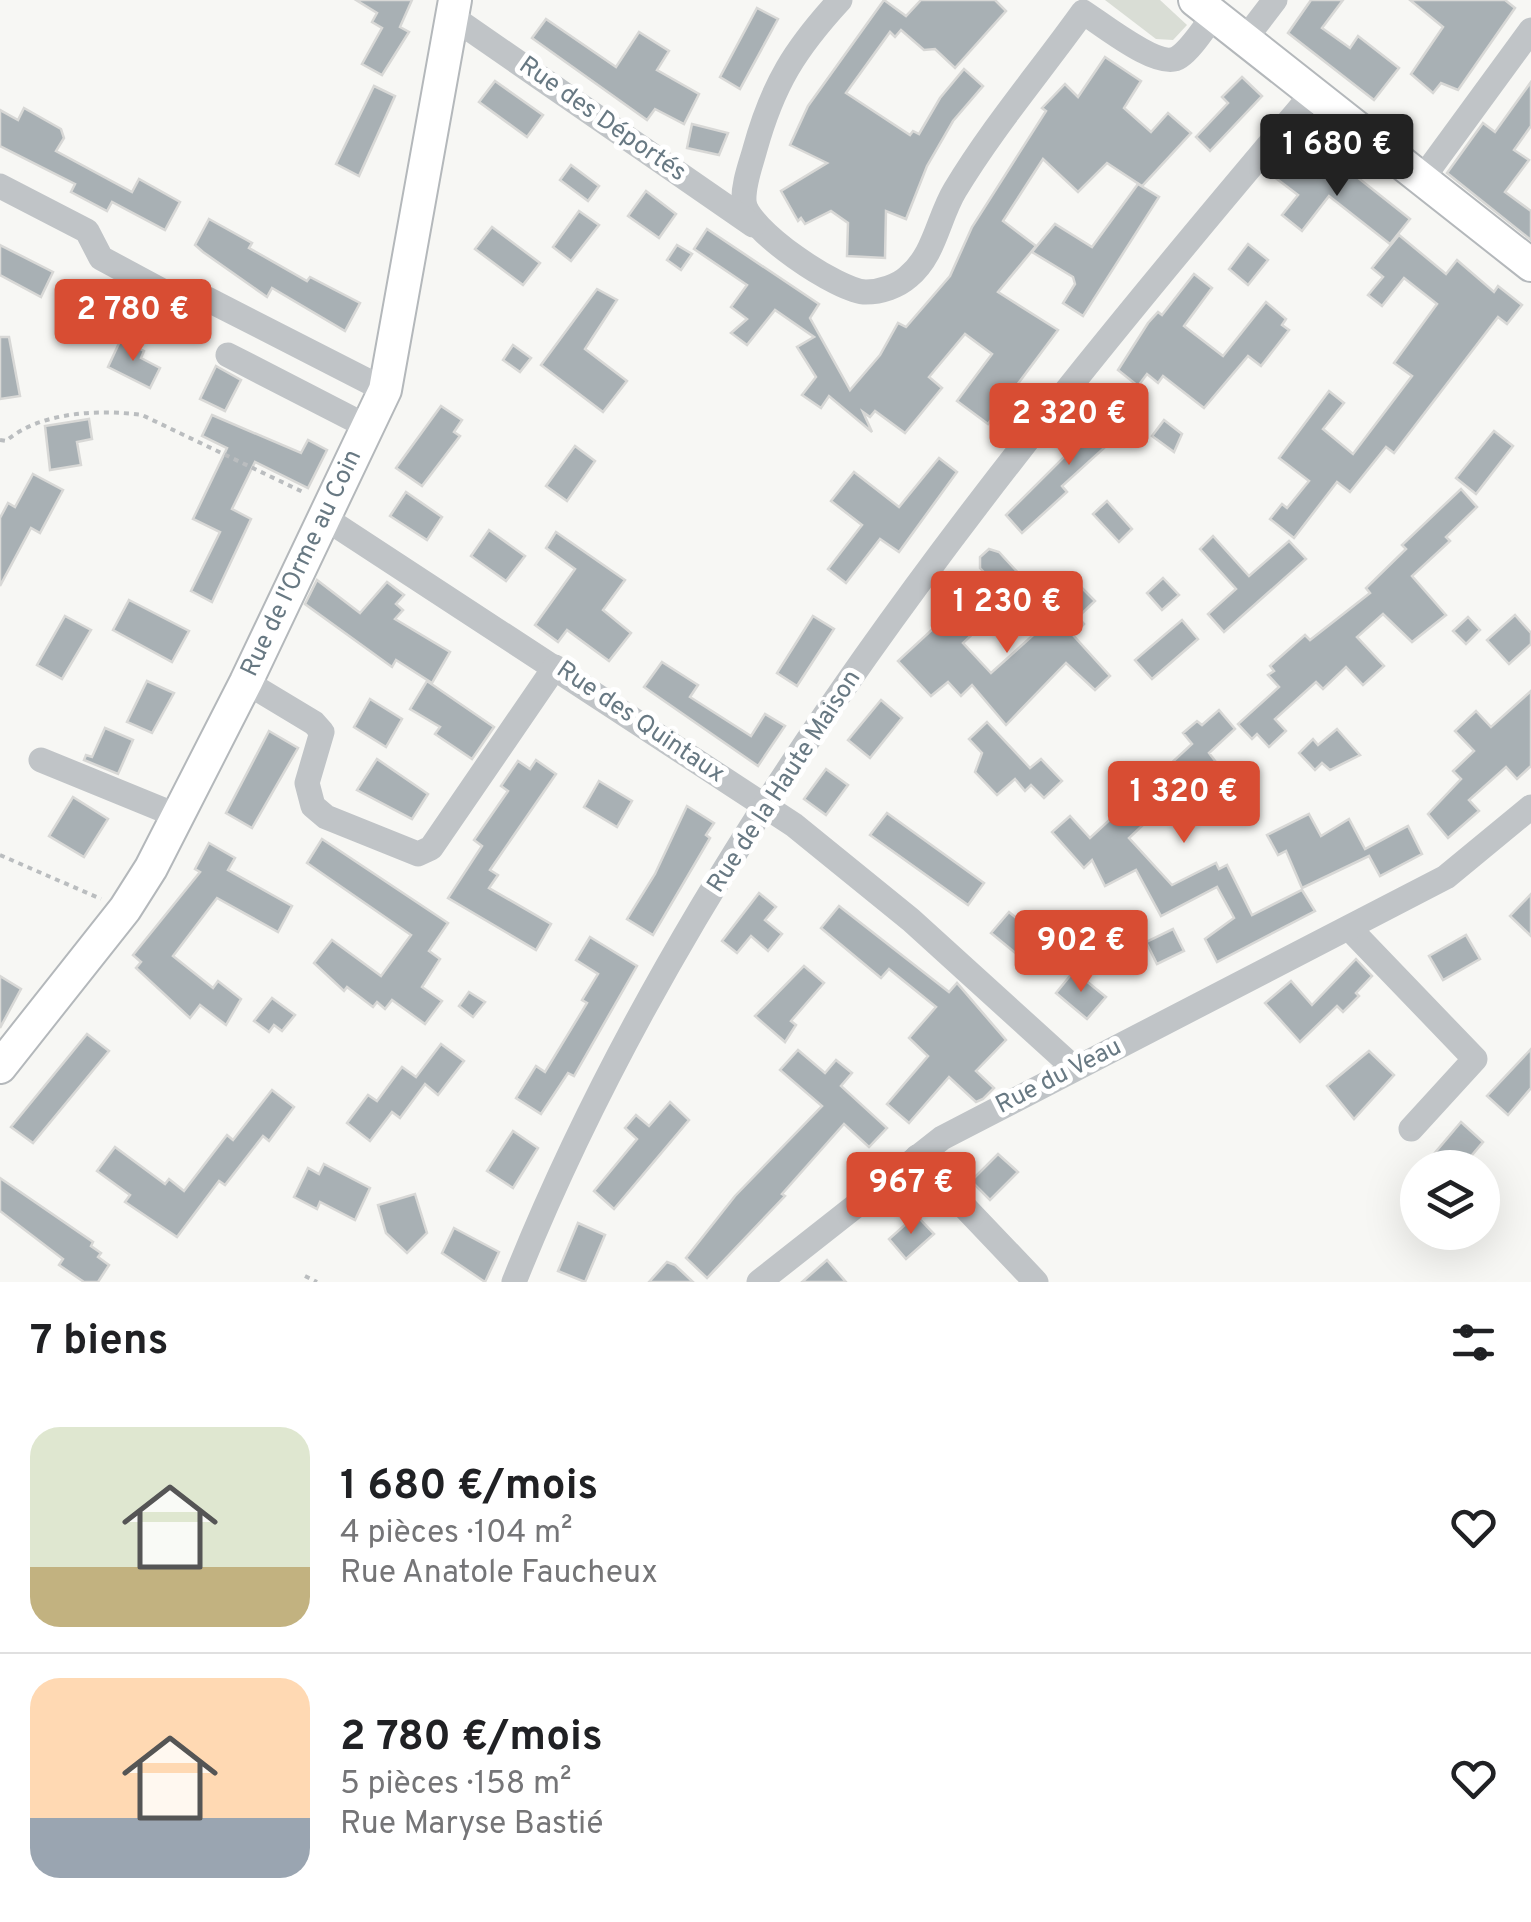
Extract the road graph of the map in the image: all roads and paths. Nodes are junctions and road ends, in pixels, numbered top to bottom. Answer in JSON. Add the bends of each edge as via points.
{"nodes":[{"id":1,"x":840,"y":0,"type":"edge"},
{"id":2,"x":1275,"y":0,"type":"edge"},
{"id":3,"x":1076,"y":6,"type":"edge"},
{"id":4,"x":453,"y":8,"type":"edge"},
{"id":5,"x":1204,"y":8,"type":"edge"},
{"id":6,"x":1531,"y":30,"type":"edge"},
{"id":7,"x":1245,"y":39,"type":"junction"},
{"id":8,"x":1313,"y":92,"type":"junction"},
{"id":9,"x":1422,"y":179,"type":"junction"},
{"id":10,"x":0,"y":186,"type":"edge"},
{"id":11,"x":753,"y":225,"type":"junction"},
{"id":12,"x":1531,"y":265,"type":"edge"},
{"id":13,"x":228,"y":355,"type":"dead end"},
{"id":14,"x":385,"y":390,"type":"junction"},
{"id":15,"x":368,"y":427,"type":"junction"},
{"id":16,"x":0,"y":440,"type":"edge"},
{"id":17,"x":328,"y":512,"type":"junction"},
{"id":18,"x":555,"y":667,"type":"junction"},
{"id":19,"x":246,"y":682,"type":"junction"},
{"id":20,"x":41,"y":760,"type":"dead end"},
{"id":21,"x":1531,"y":807,"type":"edge"},
{"id":22,"x":764,"y":810,"type":"junction"},
{"id":23,"x":178,"y":816,"type":"junction"},
{"id":24,"x":0,"y":854,"type":"edge"},
{"id":25,"x":124,"y":909,"type":"junction"},
{"id":26,"x":1349,"y":928,"type":"junction"},
{"id":27,"x":0,"y":1067,"type":"edge"},
{"id":28,"x":1074,"y":1068,"type":"junction"},
{"id":29,"x":1411,"y":1129,"type":"dead end"},
{"id":30,"x":917,"y":1157,"type":"junction"},
{"id":31,"x":306,"y":1276,"type":"dead end"},
{"id":32,"x":317,"y":1282,"type":"edge"},
{"id":33,"x":514,"y":1282,"type":"edge"},
{"id":34,"x":759,"y":1282,"type":"edge"},
{"id":35,"x":1036,"y":1282,"type":"edge"}],
"edges":[{"from":1,"to":11,"type":"street","via":[[794,52],[763,118],[743,200]]},
{"from":2,"to":7,"type":"street"},
{"from":3,"to":5,"type":"street","name":"Rue des Déportés","via":[[1170,62],[1180,56]]},
{"from":3,"to":11,"type":"street","name":"Rue des Déportés","via":[[952,194],[923,260],[908,277],[888,289],[852,288]]},
{"from":4,"to":11,"type":"street","name":"Rue des Déportés"},
{"from":4,"to":14,"type":"main road","name":"Rue de l'Orme au Coin"},
{"from":5,"to":7,"type":"main road"},
{"from":6,"to":9,"type":"street"},
{"from":7,"to":8,"type":"main road"},
{"from":8,"to":9,"type":"main road"},
{"from":8,"to":22,"type":"street","name":"Rue de la Haute Maison","via":[[1032,432],[899,610]]},
{"from":9,"to":12,"type":"main road"},
{"from":10,"to":14,"type":"street","via":[[86,231],[100,258],[181,301],[208,299]]},
{"from":13,"to":15,"type":"street"},
{"from":14,"to":15,"type":"main road","name":"Rue de l'Orme au Coin"},
{"from":15,"to":17,"type":"main road","name":"Rue de l'Orme au Coin"},
{"from":16,"to":17,"type":"path","via":[[53,418],[142,415]]},
{"from":17,"to":18,"type":"street","name":"Rue des Quintaux"},
{"from":17,"to":19,"type":"main road","name":"Rue de l'Orme au Coin"},
{"from":18,"to":19,"type":"street","via":[[431,848],[418,854],[313,806],[307,782],[322,732]]},
{"from":18,"to":22,"type":"street","name":"Rue des Quintaux"},
{"from":19,"to":23,"type":"main road","name":"Rue de l'Orme au Coin"},
{"from":20,"to":23,"type":"street"},
{"from":21,"to":26,"type":"street","name":"Rue du Veau","via":[[1446,877]]},
{"from":22,"to":28,"type":"street","name":"Rue des Quintaux","via":[[852,870]]},
{"from":22,"to":33,"type":"street","name":"Rue de la Haute Maison","via":[[656,988]]},
{"from":23,"to":25,"type":"main road","name":"Rue de l'Orme au Coin"},
{"from":24,"to":25,"type":"path"},
{"from":25,"to":27,"type":"main road","name":"Rue de l'Orme au Coin"},
{"from":26,"to":28,"type":"street","name":"Rue du Veau"},
{"from":26,"to":29,"type":"street","via":[[1475,1059]]},
{"from":28,"to":30,"type":"street","name":"Rue du Veau"},
{"from":30,"to":34,"type":"street","name":"Rue du Veau"},
{"from":30,"to":35,"type":"street"},
{"from":31,"to":32,"type":"path"}]}
